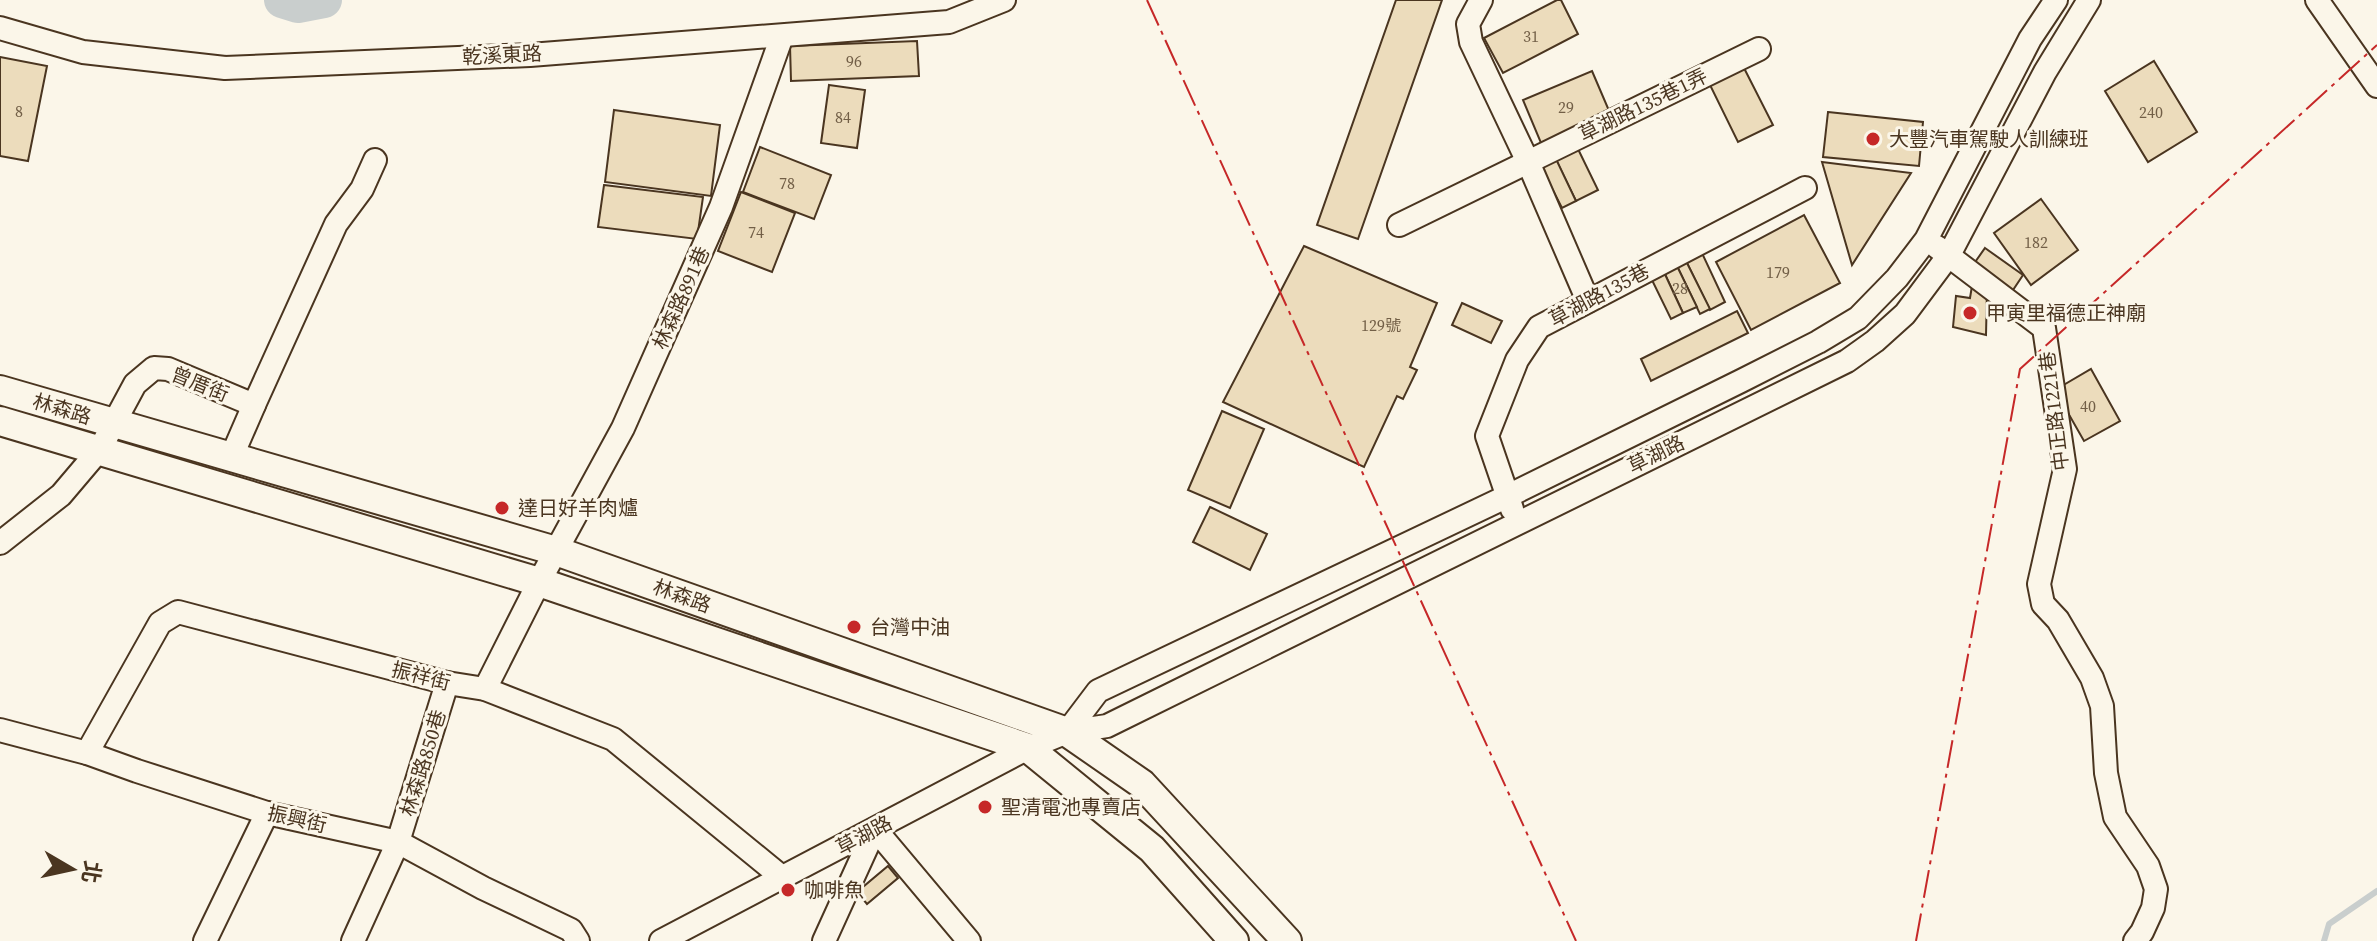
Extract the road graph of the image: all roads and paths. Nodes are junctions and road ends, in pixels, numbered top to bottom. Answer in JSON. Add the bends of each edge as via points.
{"nodes":[{"id":1,"x":1004,"y":0,"type":"edge"},
{"id":2,"x":1481,"y":0,"type":"edge"},
{"id":3,"x":2056,"y":0,"type":"edge"},
{"id":4,"x":2089,"y":0,"type":"edge"},
{"id":5,"x":2317,"y":0,"type":"edge"},
{"id":6,"x":0,"y":28,"type":"edge"},
{"id":7,"x":782,"y":36,"type":"junction"},
{"id":8,"x":1759,"y":49,"type":"dead end"},
{"id":9,"x":2377,"y":86,"type":"edge"},
{"id":10,"x":375,"y":160,"type":"dead end"},
{"id":11,"x":1528,"y":162,"type":"junction"},
{"id":12,"x":1805,"y":188,"type":"dead end"},
{"id":13,"x":1399,"y":225,"type":"dead end"},
{"id":14,"x":1926,"y":240,"type":"junction"},
{"id":15,"x":1949,"y":255,"type":"junction"},
{"id":16,"x":1588,"y":301,"type":"junction"},
{"id":17,"x":0,"y":390,"type":"edge"},
{"id":18,"x":254,"y":405,"type":"junction"},
{"id":19,"x":0,"y":421,"type":"edge"},
{"id":20,"x":106,"y":436,"type":"junction"},
{"id":21,"x":231,"y":458,"type":"junction"},
{"id":22,"x":1508,"y":496,"type":"junction"},
{"id":23,"x":1516,"y":522,"type":"junction"},
{"id":24,"x":0,"y":543,"type":"edge"},
{"id":25,"x":556,"y":551,"type":"junction"},
{"id":26,"x":539,"y":582,"type":"junction"},
{"id":27,"x":447,"y":683,"type":"junction"},
{"id":28,"x":485,"y":689,"type":"junction"},
{"id":29,"x":0,"y":730,"type":"edge"},
{"id":30,"x":1067,"y":732,"type":"junction"},
{"id":31,"x":1028,"y":748,"type":"junction"},
{"id":32,"x":87,"y":753,"type":"junction"},
{"id":33,"x":267,"y":813,"type":"junction"},
{"id":34,"x":875,"y":829,"type":"junction"},
{"id":35,"x":398,"y":842,"type":"junction"},
{"id":36,"x":783,"y":878,"type":"junction"},
{"id":37,"x":962,"y":937,"type":"edge"},
{"id":38,"x":205,"y":941,"type":"edge"},
{"id":39,"x":353,"y":941,"type":"edge"},
{"id":40,"x":578,"y":941,"type":"edge"},
{"id":41,"x":661,"y":941,"type":"edge"},
{"id":42,"x":824,"y":941,"type":"edge"},
{"id":43,"x":1234,"y":941,"type":"edge"},
{"id":44,"x":1287,"y":941,"type":"edge"},
{"id":45,"x":2135,"y":941,"type":"edge"}],
"edges":[{"from":1,"to":7,"type":"street","name":"乾溪東路","via":[[949,22]]},
{"from":2,"to":11,"type":"street","via":[[1468,24],[1471,42]]},
{"from":3,"to":14,"type":"street","name":"草湖路","via":[[2030,39]]},
{"from":4,"to":15,"type":"street","name":"草湖路"},
{"from":5,"to":9,"type":"street"},
{"from":6,"to":7,"type":"street","name":"乾溪東路","via":[[83,52],[225,68],[530,55]]},
{"from":7,"to":25,"type":"street","name":"林森路891巷","via":[[721,207],[623,428]]},
{"from":8,"to":11,"type":"street","name":"草湖路135巷1弄"},
{"from":10,"to":18,"type":"street","name":"曾厝街","via":[[336,224]]},
{"from":11,"to":13,"type":"street","name":"草湖路135巷1弄"},
{"from":11,"to":16,"type":"street"},
{"from":12,"to":16,"type":"street","name":"草湖路135巷"},
{"from":14,"to":15,"type":"street","name":"中正路1221巷"},
{"from":14,"to":22,"type":"street","name":"草湖路","via":[[1858,318]]},
{"from":15,"to":23,"type":"street","name":"草湖路","via":[[1905,314],[1847,361]]},
{"from":15,"to":45,"type":"street","name":"中正路1221巷","via":[[2044,328],[2065,469],[2039,584],[2043,604],[2092,678],[2102,706],[2115,817],[2148,866],[2156,889],[2153,908]]},
{"from":16,"to":22,"type":"street","name":"草湖路135巷","via":[[1539,327],[1517,360],[1487,436]]},
{"from":17,"to":20,"type":"main road","name":"林森路"},
{"from":18,"to":20,"type":"street","name":"曾厝街","via":[[154,368],[135,384]]},
{"from":18,"to":21,"type":"street"},
{"from":19,"to":20,"type":"main road","name":"林森路"},
{"from":20,"to":21,"type":"main road","name":"林森路"},
{"from":20,"to":24,"type":"street","name":"曾厝街","via":[[61,495]]},
{"from":20,"to":26,"type":"main road","name":"林森路"},
{"from":21,"to":25,"type":"main road","name":"林森路"},
{"from":22,"to":23,"type":"street","name":"草湖路135巷"},
{"from":22,"to":30,"type":"street","name":"草湖路","via":[[1098,691]]},
{"from":23,"to":30,"type":"street","name":"草湖路","via":[[1107,726]]},
{"from":25,"to":26,"type":"street","name":"林森路891巷"},
{"from":25,"to":30,"type":"main road","name":"林森路"},
{"from":26,"to":28,"type":"street"},
{"from":26,"to":31,"type":"main road","name":"林森路"},
{"from":27,"to":28,"type":"street","name":"振祥街"},
{"from":27,"to":32,"type":"street","name":"振祥街","via":[[178,612],[160,623]]},
{"from":27,"to":35,"type":"street","name":"林森路850巷"},
{"from":28,"to":36,"type":"street","name":"振祥街","via":[[613,739]]},
{"from":29,"to":32,"type":"street","name":"振興街"},
{"from":30,"to":31,"type":"street","name":"草湖路"},
{"from":30,"to":44,"type":"main road","name":"林森路","via":[[1142,784]]},
{"from":31,"to":34,"type":"street","name":"草湖路"},
{"from":31,"to":43,"type":"main road","name":"林森路","via":[[1152,849]]},
{"from":32,"to":33,"type":"street","name":"振興街"},
{"from":33,"to":35,"type":"street","name":"振興街"},
{"from":33,"to":38,"type":"street"},
{"from":34,"to":36,"type":"street","name":"草湖路"},
{"from":34,"to":37,"type":"street"},
{"from":34,"to":42,"type":"street"},
{"from":35,"to":39,"type":"street","name":"林森路850巷"},
{"from":35,"to":40,"type":"street","name":"振興街","via":[[571,930]]},
{"from":36,"to":41,"type":"street","name":"草湖路"}]}
